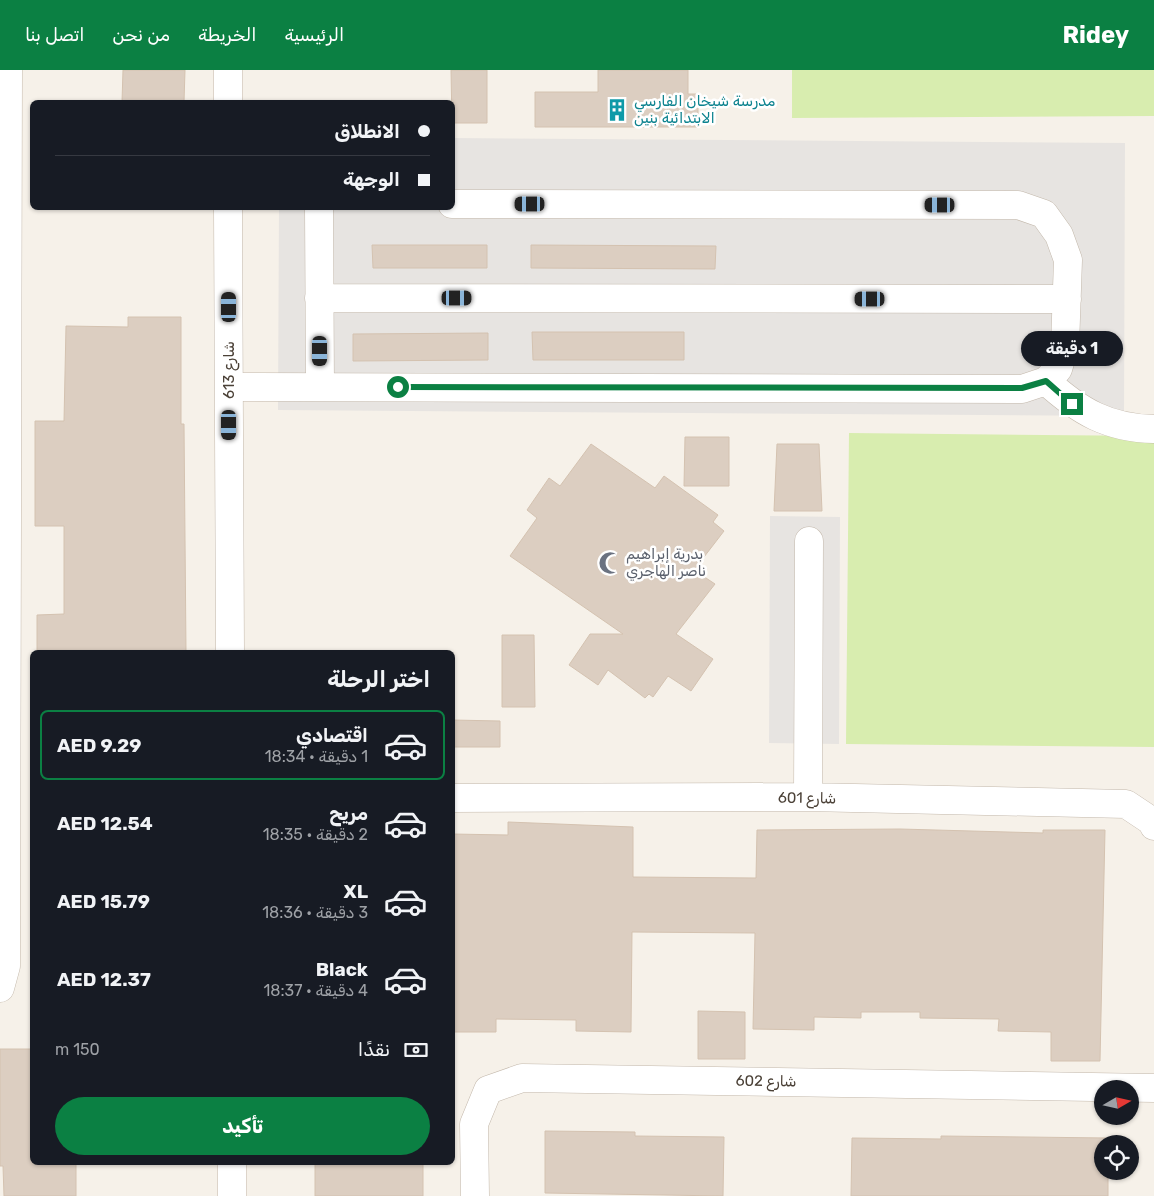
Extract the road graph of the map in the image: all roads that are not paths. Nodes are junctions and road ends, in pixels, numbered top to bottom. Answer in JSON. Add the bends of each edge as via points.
{"nodes":[{"id":1,"x":8,"y":70,"type":"edge"},
{"id":2,"x":228,"y":70,"type":"edge"},
{"id":3,"x":228,"y":100,"type":"edge"},
{"id":4,"x":455,"y":204,"type":"edge"},
{"id":5,"x":228,"y":210,"type":"edge"},
{"id":6,"x":318,"y":210,"type":"edge"},
{"id":7,"x":319,"y":298,"type":"junction"},
{"id":8,"x":1066,"y":299,"type":"junction"},
{"id":9,"x":1046,"y":381,"type":"junction"},
{"id":10,"x":229,"y":387,"type":"junction"},
{"id":11,"x":320,"y":387,"type":"junction"},
{"id":12,"x":1154,"y":429,"type":"edge"},
{"id":13,"x":809,"y":541,"type":"dead end"},
{"id":14,"x":230,"y":650,"type":"edge"},
{"id":15,"x":455,"y":798,"type":"edge"},
{"id":16,"x":808,"y":798,"type":"junction"},
{"id":17,"x":1154,"y":826,"type":"edge"},
{"id":18,"x":0,"y":988,"type":"edge"},
{"id":19,"x":1154,"y":1088,"type":"edge"},
{"id":20,"x":232,"y":1165,"type":"edge"},
{"id":21,"x":232,"y":1196,"type":"edge"},
{"id":22,"x":475,"y":1196,"type":"edge"}],
"edges":[{"from":1,"to":18,"type":"street","via":[[6,966]]},
{"from":2,"to":3,"type":"street"},
{"from":4,"to":8,"type":"street","via":[[1018,205],[1044,214],[1059,235],[1068,260]]},
{"from":5,"to":10,"type":"street","name":"شارع 613"},
{"from":6,"to":7,"type":"street"},
{"from":7,"to":8,"type":"street"},
{"from":7,"to":11,"type":"street"},
{"from":8,"to":9,"type":"street","via":[[1065,346],[1058,369]]},
{"from":9,"to":11,"type":"street","via":[[1022,388]]},
{"from":9,"to":12,"type":"street","via":[[1072,404],[1101,420],[1134,429]]},
{"from":10,"to":11,"type":"street"},
{"from":10,"to":14,"type":"street","name":"شارع 613"},
{"from":13,"to":16,"type":"street"},
{"from":15,"to":16,"type":"street","name":"شارع 601"},
{"from":16,"to":17,"type":"street","name":"شارع 601","via":[[1126,804],[1153,822]]},
{"from":19,"to":22,"type":"street","name":"شارع 602","via":[[522,1078],[488,1090],[474,1124]]},
{"from":20,"to":21,"type":"street"}]}
